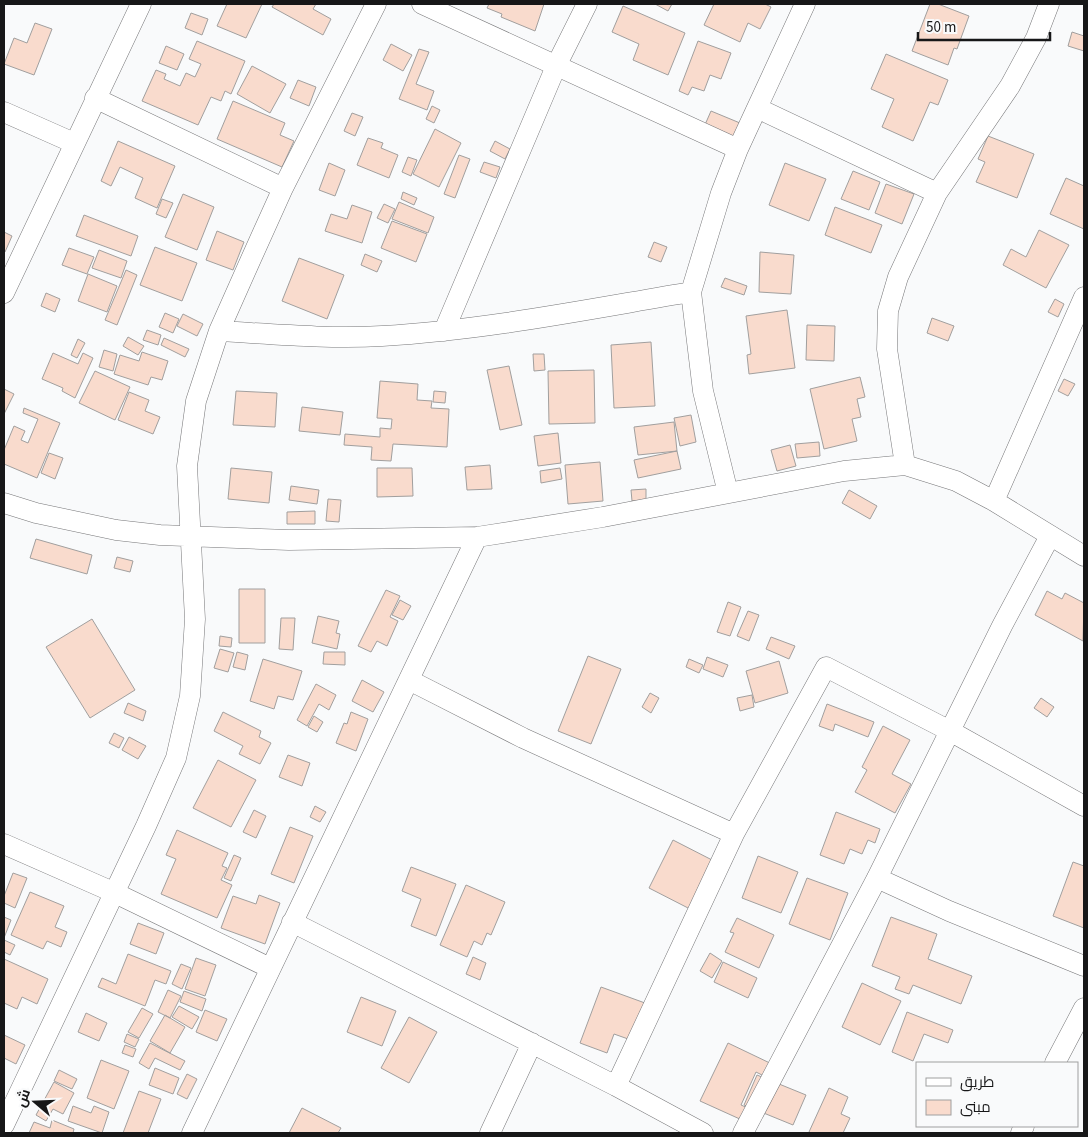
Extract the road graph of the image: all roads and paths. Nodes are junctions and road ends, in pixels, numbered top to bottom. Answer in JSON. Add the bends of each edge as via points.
{"nodes":[{"id":1,"x":141,"y":4,"type":"edge"},
{"id":2,"x":376,"y":4,"type":"edge"},
{"id":3,"x":422,"y":4,"type":"edge"},
{"id":4,"x":587,"y":4,"type":"edge"},
{"id":5,"x":805,"y":4,"type":"edge"},
{"id":6,"x":1049,"y":4,"type":"edge"},
{"id":7,"x":557,"y":64,"type":"junction"},
{"id":8,"x":95,"y":98,"type":"junction"},
{"id":9,"x":757,"y":108,"type":"junction"},
{"id":10,"x":4,"y":112,"type":"edge"},
{"id":11,"x":74,"y":143,"type":"junction"},
{"id":12,"x":738,"y":149,"type":"junction"},
{"id":13,"x":283,"y":188,"type":"junction"},
{"id":14,"x":937,"y":193,"type":"junction"},
{"id":15,"x":8,"y":271,"type":"edge"},
{"id":16,"x":691,"y":292,"type":"junction"},
{"id":17,"x":4,"y":293,"type":"edge"},
{"id":18,"x":1084,"y":298,"type":"edge"},
{"id":19,"x":219,"y":331,"type":"junction"},
{"id":20,"x":444,"y":331,"type":"junction"},
{"id":21,"x":905,"y":464,"type":"junction"},
{"id":22,"x":728,"y":493,"type":"junction"},
{"id":23,"x":994,"y":500,"type":"junction"},
{"id":24,"x":4,"y":503,"type":"edge"},
{"id":25,"x":1050,"y":536,"type":"junction"},
{"id":26,"x":192,"y":537,"type":"junction"},
{"id":27,"x":477,"y":537,"type":"junction"},
{"id":28,"x":1084,"y":555,"type":"edge"},
{"id":29,"x":409,"y":680,"type":"junction"},
{"id":30,"x":950,"y":731,"type":"junction"},
{"id":31,"x":1084,"y":806,"type":"edge"},
{"id":32,"x":734,"y":834,"type":"junction"},
{"id":33,"x":4,"y":844,"type":"edge"},
{"id":34,"x":877,"y":878,"type":"junction"},
{"id":35,"x":113,"y":892,"type":"junction"},
{"id":36,"x":292,"y":922,"type":"junction"},
{"id":37,"x":1084,"y":966,"type":"edge"},
{"id":38,"x":270,"y":968,"type":"junction"},
{"id":39,"x":1084,"y":1008,"type":"edge"},
{"id":40,"x":532,"y":1043,"type":"junction"},
{"id":41,"x":1056,"y":1062,"type":"edge"},
{"id":42,"x":616,"y":1086,"type":"junction"},
{"id":43,"x":4,"y":1125,"type":"edge"},
{"id":44,"x":192,"y":1133,"type":"edge"},
{"id":45,"x":490,"y":1133,"type":"edge"},
{"id":46,"x":703,"y":1133,"type":"edge"},
{"id":47,"x":743,"y":1133,"type":"edge"}],
"edges":[{"from":1,"to":8,"type":"street"},
{"from":2,"to":13,"type":"street"},
{"from":3,"to":7,"type":"street"},
{"from":4,"to":7,"type":"street"},
{"from":5,"to":9,"type":"street"},
{"from":6,"to":14,"type":"street","via":[[1036,38],[1010,86]]},
{"from":7,"to":12,"type":"street"},
{"from":7,"to":20,"type":"street"},
{"from":8,"to":11,"type":"street"},
{"from":8,"to":13,"type":"street"},
{"from":9,"to":12,"type":"street"},
{"from":9,"to":14,"type":"street"},
{"from":10,"to":11,"type":"street"},
{"from":11,"to":15,"type":"street"},
{"from":12,"to":16,"type":"street","via":[[706,238]]},
{"from":13,"to":19,"type":"street"},
{"from":14,"to":21,"type":"street","via":[[898,277],[888,311],[887,349]]},
{"from":15,"to":17,"type":"street"},
{"from":16,"to":20,"type":"street"},
{"from":16,"to":22,"type":"street","via":[[703,392]]},
{"from":18,"to":23,"type":"street"},
{"from":19,"to":20,"type":"street","via":[[380,336]]},
{"from":19,"to":26,"type":"street","via":[[196,401],[187,466]]},
{"from":21,"to":22,"type":"street","via":[[844,471]]},
{"from":21,"to":23,"type":"street","via":[[956,481]]},
{"from":22,"to":27,"type":"street","via":[[603,518]]},
{"from":23,"to":25,"type":"street"},
{"from":24,"to":26,"type":"street","via":[[116,530]]},
{"from":25,"to":28,"type":"street"},
{"from":25,"to":30,"type":"street"},
{"from":26,"to":27,"type":"street","via":[[289,540]]},
{"from":26,"to":35,"type":"street","via":[[195,619],[190,696],[176,758]]},
{"from":27,"to":29,"type":"street"},
{"from":29,"to":32,"type":"street","via":[[523,738]]},
{"from":29,"to":36,"type":"street"},
{"from":30,"to":31,"type":"street"},
{"from":30,"to":32,"type":"street","via":[[826,667]]},
{"from":30,"to":34,"type":"street"},
{"from":32,"to":42,"type":"street"},
{"from":33,"to":35,"type":"street"},
{"from":34,"to":37,"type":"street"},
{"from":34,"to":47,"type":"street"},
{"from":35,"to":38,"type":"street"},
{"from":35,"to":43,"type":"street"},
{"from":36,"to":38,"type":"street"},
{"from":36,"to":40,"type":"street"},
{"from":38,"to":44,"type":"street"},
{"from":39,"to":41,"type":"street"},
{"from":40,"to":42,"type":"street"},
{"from":40,"to":45,"type":"street"},
{"from":42,"to":46,"type":"street"}]}
